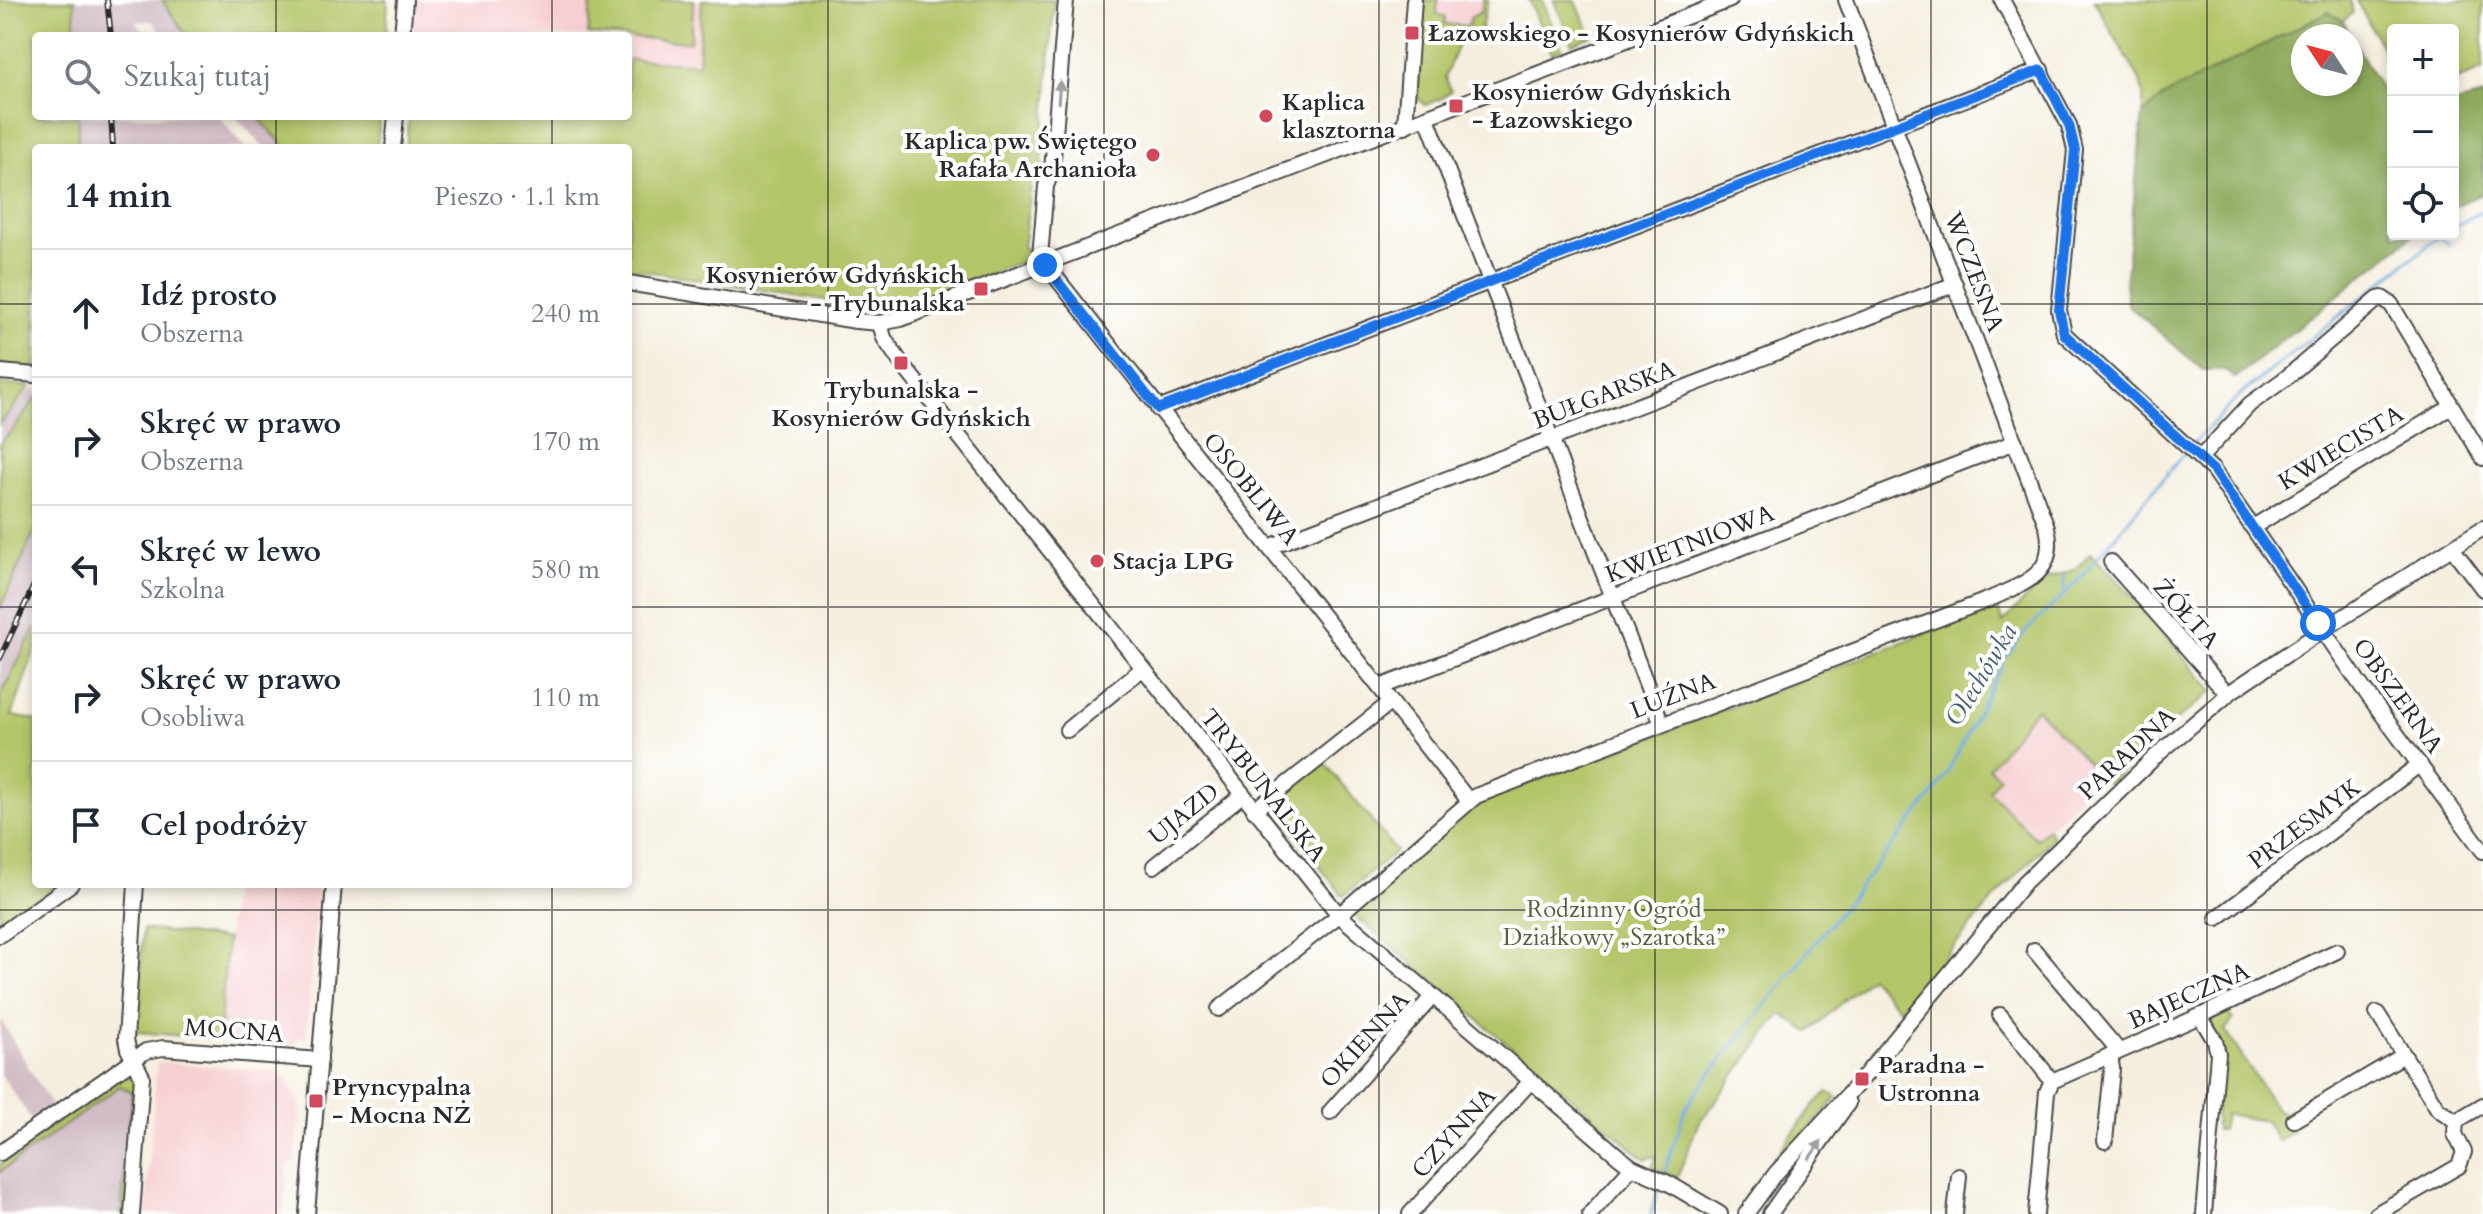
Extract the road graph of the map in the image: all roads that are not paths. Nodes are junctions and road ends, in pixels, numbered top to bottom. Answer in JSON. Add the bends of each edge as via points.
{"nodes":[{"id":1,"x":405,"y":0,"type":"edge"},
{"id":2,"x":1066,"y":0,"type":"edge"},
{"id":3,"x":1414,"y":0,"type":"edge"},
{"id":4,"x":1730,"y":0,"type":"edge"},
{"id":5,"x":1846,"y":0,"type":"edge"},
{"id":6,"x":2002,"y":0,"type":"edge"},
{"id":7,"x":402,"y":32,"type":"edge"},
{"id":8,"x":2041,"y":70,"type":"junction"},
{"id":9,"x":1427,"y":118,"type":"junction"},
{"id":10,"x":396,"y":120,"type":"edge"},
{"id":11,"x":1405,"y":126,"type":"junction"},
{"id":12,"x":1895,"y":126,"type":"junction"},
{"id":13,"x":393,"y":144,"type":"edge"},
{"id":14,"x":1045,"y":265,"type":"junction"},
{"id":15,"x":1490,"y":281,"type":"junction"},
{"id":16,"x":632,"y":284,"type":"edge"},
{"id":17,"x":1955,"y":284,"type":"junction"},
{"id":18,"x":880,"y":323,"type":"junction"},
{"id":19,"x":0,"y":372,"type":"edge"},
{"id":20,"x":32,"y":375,"type":"edge"},
{"id":21,"x":2451,"y":407,"type":"junction"},
{"id":22,"x":1158,"y":409,"type":"junction"},
{"id":23,"x":1551,"y":439,"type":"junction"},
{"id":24,"x":2015,"y":442,"type":"junction"},
{"id":25,"x":2199,"y":456,"type":"junction"},
{"id":26,"x":2483,"y":458,"type":"edge"},
{"id":27,"x":2253,"y":527,"type":"junction"},
{"id":28,"x":2483,"y":528,"type":"edge"},
{"id":29,"x":1269,"y":547,"type":"junction"},
{"id":30,"x":2452,"y":548,"type":"junction"},
{"id":31,"x":2047,"y":561,"type":"joint"},
{"id":32,"x":2111,"y":562,"type":"dead end"},
{"id":33,"x":2483,"y":589,"type":"edge"},
{"id":34,"x":1613,"y":597,"type":"junction"},
{"id":35,"x":2323,"y":630,"type":"junction"},
{"id":36,"x":1142,"y":669,"type":"junction"},
{"id":37,"x":1380,"y":687,"type":"junction"},
{"id":38,"x":2228,"y":694,"type":"junction"},
{"id":39,"x":1391,"y":702,"type":"junction"},
{"id":40,"x":1662,"y":724,"type":"junction"},
{"id":41,"x":1067,"y":730,"type":"dead end"},
{"id":42,"x":2420,"y":764,"type":"junction"},
{"id":43,"x":1242,"y":795,"type":"junction"},
{"id":44,"x":1469,"y":801,"type":"junction"},
{"id":45,"x":1254,"y":810,"type":"junction"},
{"id":46,"x":2483,"y":851,"type":"edge"},
{"id":47,"x":1154,"y":866,"type":"dead end"},
{"id":48,"x":65,"y":888,"type":"edge"},
{"id":49,"x":136,"y":888,"type":"edge"},
{"id":50,"x":334,"y":888,"type":"edge"},
{"id":51,"x":1339,"y":915,"type":"junction"},
{"id":52,"x":2217,"y":918,"type":"dead end"},
{"id":53,"x":0,"y":935,"type":"edge"},
{"id":54,"x":2034,"y":950,"type":"dead end"},
{"id":55,"x":2337,"y":951,"type":"dead end"},
{"id":56,"x":1432,"y":997,"type":"junction"},
{"id":57,"x":1219,"y":1009,"type":"dead end"},
{"id":58,"x":2377,"y":1013,"type":"dead end"},
{"id":59,"x":2000,"y":1015,"type":"dead end"},
{"id":60,"x":2200,"y":1016,"type":"junction"},
{"id":61,"x":2114,"y":1053,"type":"junction"},
{"id":62,"x":140,"y":1055,"type":"junction"},
{"id":63,"x":2404,"y":1055,"type":"junction"},
{"id":64,"x":320,"y":1060,"type":"junction"},
{"id":65,"x":1862,"y":1079,"type":"junction"},
{"id":66,"x":2055,"y":1080,"type":"junction"},
{"id":67,"x":1531,"y":1081,"type":"junction"},
{"id":68,"x":2483,"y":1105,"type":"edge"},
{"id":69,"x":1330,"y":1112,"type":"dead end"},
{"id":70,"x":2294,"y":1120,"type":"dead end"},
{"id":71,"x":2456,"y":1121,"type":"junction"},
{"id":72,"x":2105,"y":1141,"type":"dead end"},
{"id":73,"x":0,"y":1153,"type":"edge"},
{"id":74,"x":1632,"y":1167,"type":"junction"},
{"id":75,"x":1959,"y":1176,"type":"dead end"},
{"id":76,"x":1692,"y":1199,"type":"junction"},
{"id":77,"x":132,"y":1214,"type":"edge"},
{"id":78,"x":307,"y":1214,"type":"edge"},
{"id":79,"x":1410,"y":1214,"type":"edge"},
{"id":80,"x":1590,"y":1214,"type":"edge"},
{"id":81,"x":1702,"y":1214,"type":"edge"},
{"id":82,"x":1720,"y":1214,"type":"edge"},
{"id":83,"x":1746,"y":1214,"type":"edge"},
{"id":84,"x":1770,"y":1214,"type":"edge"},
{"id":85,"x":1955,"y":1214,"type":"edge"},
{"id":86,"x":2036,"y":1214,"type":"edge"},
{"id":87,"x":2204,"y":1214,"type":"edge"},
{"id":88,"x":2376,"y":1214,"type":"edge"}],
"edges":[{"from":1,"to":7,"type":"street"},
{"from":14,"to":2,"type":"street","one_way":true,"via":[[1039,254],[1052,170]]},
{"from":3,"to":11,"type":"street"},
{"from":4,"to":9,"type":"street"},
{"from":5,"to":12,"type":"street","name":"WCZESNA"},
{"from":6,"to":8,"type":"street","name":"OBSZERNA"},
{"from":8,"to":12,"type":"street"},
{"from":8,"to":25,"type":"street","name":"OBSZERNA","via":[[2069,125],[2075,150],[2059,310],[2064,334]]},
{"from":9,"to":11,"type":"street"},
{"from":9,"to":15,"type":"street"},
{"from":10,"to":13,"type":"street"},
{"from":11,"to":14,"type":"street"},
{"from":12,"to":15,"type":"street"},
{"from":12,"to":17,"type":"street","name":"WCZESNA"},
{"from":14,"to":18,"type":"street"},
{"from":14,"to":22,"type":"street","name":"OSOBLIWA"},
{"from":15,"to":22,"type":"street"},
{"from":15,"to":23,"type":"street"},
{"from":16,"to":18,"type":"street"},
{"from":17,"to":23,"type":"street","name":"BUŁGARSKA"},
{"from":17,"to":24,"type":"street","name":"WCZESNA"},
{"from":18,"to":36,"type":"street","name":"TRYBUNALSKA","via":[[901,363]]},
{"from":19,"to":20,"type":"street"},
{"from":21,"to":25,"type":"street","via":[[2385,299],[2378,299],[2250,404]]},
{"from":21,"to":26,"type":"street"},
{"from":21,"to":27,"type":"street","name":"KWIECISTA"},
{"from":22,"to":29,"type":"street","name":"OSOBLIWA"},
{"from":23,"to":29,"type":"street","name":"BUŁGARSKA"},
{"from":23,"to":34,"type":"street"},
{"from":24,"to":31,"type":"street","name":"WCZESNA","via":[[2050,537]]},
{"from":24,"to":34,"type":"street","name":"KWIETNIOWA"},
{"from":25,"to":27,"type":"street","name":"OBSZERNA"},
{"from":27,"to":35,"type":"street","name":"OBSZERNA"},
{"from":28,"to":30,"type":"street","name":"PARADNA"},
{"from":29,"to":37,"type":"street","name":"OSOBLIWA"},
{"from":30,"to":33,"type":"street"},
{"from":30,"to":35,"type":"street","name":"PARADNA"},
{"from":31,"to":40,"type":"street","name":"LUŹNA","via":[[2035,577],[1990,599]]},
{"from":32,"to":38,"type":"street","name":"ŻÓŁTA"},
{"from":34,"to":37,"type":"street","name":"KWIETNIOWA"},
{"from":34,"to":40,"type":"street"},
{"from":35,"to":38,"type":"street","name":"PARADNA"},
{"from":35,"to":42,"type":"street","name":"OBSZERNA"},
{"from":36,"to":41,"type":"street"},
{"from":36,"to":43,"type":"street","name":"TRYBUNALSKA"},
{"from":37,"to":39,"type":"street","name":"OSOBLIWA"},
{"from":38,"to":65,"type":"street","name":"PARADNA","via":[[2025,882]]},
{"from":39,"to":44,"type":"street","name":"OSOBLIWA"},
{"from":39,"to":45,"type":"street"},
{"from":40,"to":44,"type":"street","name":"LUŹNA"},
{"from":42,"to":46,"type":"street","name":"OBSZERNA"},
{"from":42,"to":52,"type":"street","name":"PRZESMYK"},
{"from":43,"to":45,"type":"street","name":"TRYBUNALSKA"},
{"from":43,"to":47,"type":"street","name":"UJAZD"},
{"from":44,"to":51,"type":"street","name":"LUŹNA"},
{"from":45,"to":51,"type":"street","name":"TRYBUNALSKA"},
{"from":48,"to":53,"type":"street"},
{"from":49,"to":62,"type":"street","via":[[126,1039],[128,1049]]},
{"from":50,"to":64,"type":"street"},
{"from":51,"to":56,"type":"street","name":"TRYBUNALSKA"},
{"from":51,"to":57,"type":"street","name":"LUŹNA"},
{"from":54,"to":61,"type":"street"},
{"from":55,"to":60,"type":"street","name":"BAJECZNA"},
{"from":56,"to":67,"type":"street","name":"TRYBUNALSKA"},
{"from":56,"to":69,"type":"street","name":"OKIENNA"},
{"from":58,"to":63,"type":"street"},
{"from":59,"to":66,"type":"street"},
{"from":60,"to":61,"type":"street","name":"BAJECZNA"},
{"from":60,"to":87,"type":"street","via":[[2218,1054]]},
{"from":61,"to":66,"type":"street","name":"BAJECZNA"},
{"from":61,"to":72,"type":"street"},
{"from":62,"to":64,"type":"street","name":"MOCNA","via":[[163,1048]]},
{"from":62,"to":73,"type":"street"},
{"from":62,"to":77,"type":"street"},
{"from":63,"to":70,"type":"street"},
{"from":63,"to":71,"type":"street","via":[[2438,1109]]},
{"from":64,"to":78,"type":"street"},
{"from":65,"to":83,"type":"street","name":"PARADNA"},
{"from":84,"to":65,"type":"street","name":"PARADNA","one_way":true},
{"from":66,"to":86,"type":"street","via":[[2047,1092]]},
{"from":67,"to":74,"type":"street","name":"TRYBUNALSKA"},
{"from":67,"to":79,"type":"street","name":"CZYNNA"},
{"from":68,"to":71,"type":"street"},
{"from":71,"to":88,"type":"street","via":[[2455,1134],[2463,1148],[2459,1166]]},
{"from":74,"to":76,"type":"street","name":"TRYBUNALSKA"},
{"from":74,"to":80,"type":"street"},
{"from":75,"to":85,"type":"street"},
{"from":76,"to":81,"type":"street","name":"TRYBUNALSKA"},
{"from":76,"to":82,"type":"street","name":"TRYBUNALSKA"}]}
